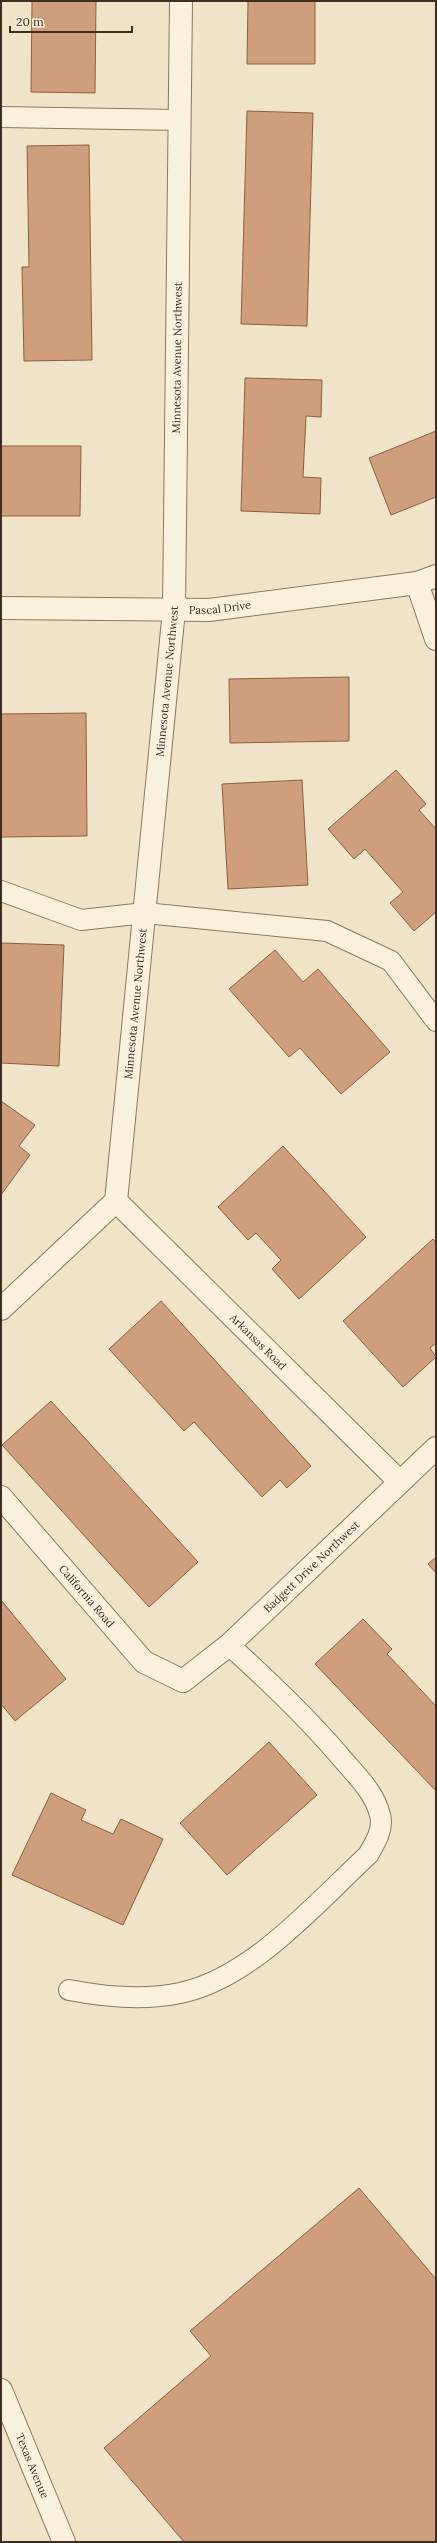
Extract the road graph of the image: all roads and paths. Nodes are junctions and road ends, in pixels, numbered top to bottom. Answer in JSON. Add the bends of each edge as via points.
{"nodes":[{"id":1,"x":180,"y":1,"type":"edge"},
{"id":2,"x":1,"y":117,"type":"edge"},
{"id":3,"x":179,"y":120,"type":"junction"},
{"id":4,"x":427,"y":580,"type":"edge"},
{"id":5,"x":1,"y":608,"type":"edge"},
{"id":6,"x":174,"y":610,"type":"junction"},
{"id":7,"x":436,"y":639,"type":"edge"},
{"id":8,"x":1,"y":891,"type":"edge"},
{"id":9,"x":145,"y":913,"type":"junction"},
{"id":10,"x":436,"y":1021,"type":"edge"},
{"id":11,"x":116,"y":1201,"type":"junction"},
{"id":12,"x":1,"y":1309,"type":"edge"},
{"id":13,"x":436,"y":1448,"type":"edge"},
{"id":14,"x":400,"y":1482,"type":"junction"},
{"id":15,"x":1,"y":1497,"type":"edge"},
{"id":16,"x":229,"y":1645,"type":"junction"},
{"id":17,"x":183,"y":1681,"type":"joint"},
{"id":18,"x":69,"y":1990,"type":"dead end"},
{"id":19,"x":1,"y":2390,"type":"edge"},
{"id":20,"x":64,"y":2542,"type":"edge"}],
"edges":[{"from":1,"to":3,"type":"street","name":"Minnesota Avenue Northwest"},
{"from":2,"to":3,"type":"lane"},
{"from":3,"to":6,"type":"street","name":"Minnesota Avenue Northwest"},
{"from":4,"to":6,"type":"street","name":"Pascal Drive","via":[[209,610]]},
{"from":4,"to":7,"type":"street"},
{"from":5,"to":6,"type":"street","name":"Pascal Drive"},
{"from":6,"to":9,"type":"street","name":"Minnesota Avenue Northwest"},
{"from":8,"to":9,"type":"lane","via":[[81,920]]},
{"from":9,"to":10,"type":"lane","via":[[327,931],[391,961]]},
{"from":9,"to":11,"type":"street","name":"Minnesota Avenue Northwest"},
{"from":11,"to":12,"type":"street"},
{"from":11,"to":14,"type":"street","name":"Arkansas Road"},
{"from":13,"to":14,"type":"street","name":"Badgett Drive Northwest"},
{"from":14,"to":16,"type":"street","name":"Badgett Drive Northwest"},
{"from":15,"to":17,"type":"street","name":"California Road","via":[[144,1662]]},
{"from":16,"to":17,"type":"street","name":"Badgett Drive Northwest"},
{"from":16,"to":18,"type":"lane","via":[[315,1726],[374,1798],[381,1817],[378,1839],[368,1855],[261,1953],[217,1981],[180,1993],[146,1996],[108,1997]]},
{"from":19,"to":20,"type":"street","name":"Texas Avenue"}]}
